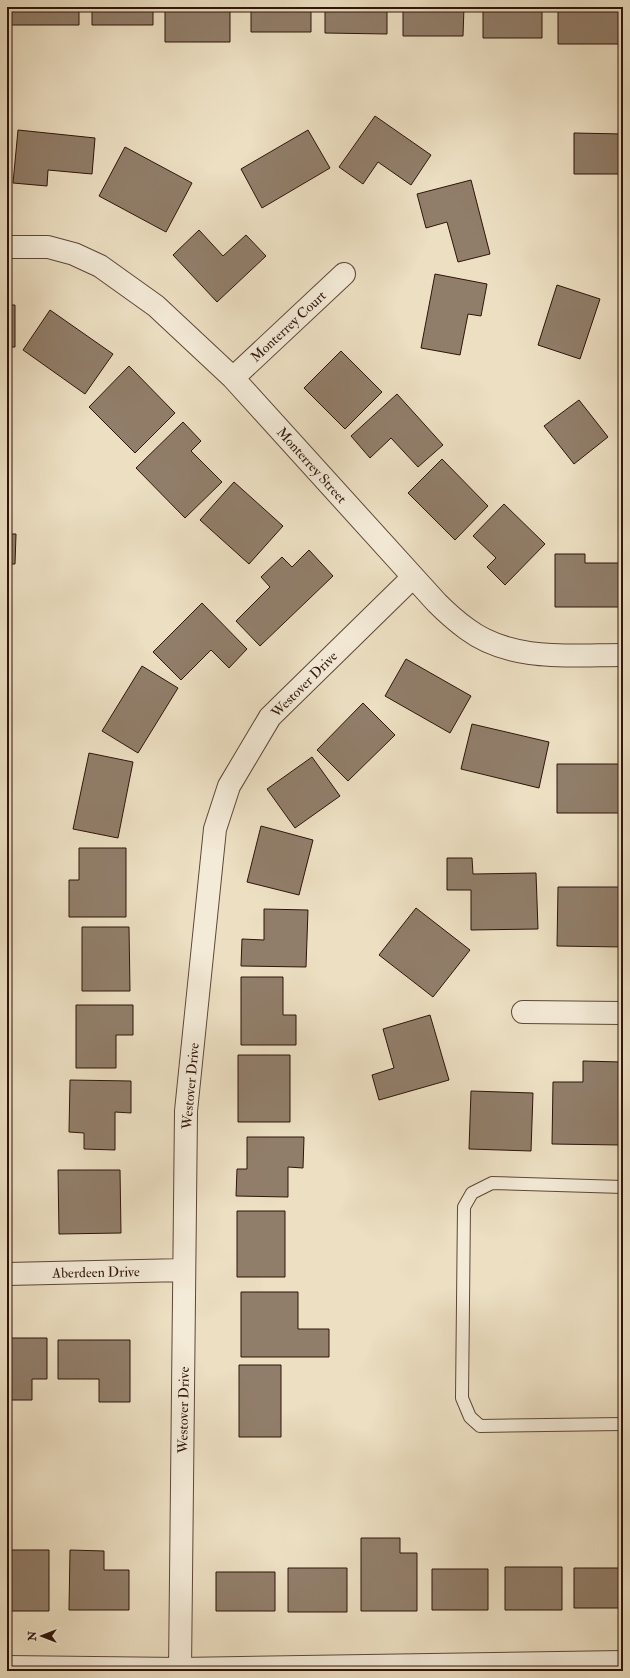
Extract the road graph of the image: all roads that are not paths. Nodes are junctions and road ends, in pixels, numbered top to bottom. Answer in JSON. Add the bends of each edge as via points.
{"nodes":[{"id":1,"x":7,"y":247,"type":"edge"},
{"id":2,"x":344,"y":274,"type":"dead end"},
{"id":3,"x":233,"y":378,"type":"junction"},
{"id":4,"x":413,"y":577,"type":"junction"},
{"id":5,"x":623,"y":655,"type":"edge"},
{"id":6,"x":523,"y":1012,"type":"dead end"},
{"id":7,"x":623,"y":1012,"type":"edge"},
{"id":8,"x":623,"y":1187,"type":"edge"},
{"id":9,"x":184,"y":1270,"type":"junction"},
{"id":10,"x":7,"y":1274,"type":"edge"},
{"id":11,"x":623,"y":1424,"type":"edge"},
{"id":12,"x":623,"y":1662,"type":"edge"},
{"id":13,"x":7,"y":1667,"type":"edge"},
{"id":14,"x":180,"y":1670,"type":"edge"}],
"edges":[{"from":1,"to":3,"type":"street","name":"Monterrey Street","via":[[48,247],[74,254],[100,266],[156,306]]},
{"from":2,"to":3,"type":"street","name":"Monterrey Court"},
{"from":3,"to":4,"type":"street","name":"Monterrey Street"},
{"from":4,"to":5,"type":"street","name":"Monterrey Street","via":[[436,603],[467,629],[491,643],[515,651],[546,656]]},
{"from":4,"to":9,"type":"street","name":"Westover Drive","via":[[270,716],[229,786],[215,829],[186,1111]]},
{"from":6,"to":7,"type":"street"},
{"from":8,"to":11,"type":"lane","via":[[492,1183],[472,1193],[464,1207],[462,1398],[470,1417],[480,1426]]},
{"from":9,"to":10,"type":"street","name":"Aberdeen Drive"},
{"from":9,"to":14,"type":"street","name":"Westover Drive"},
{"from":12,"to":14,"type":"street"},
{"from":13,"to":14,"type":"street"}]}
